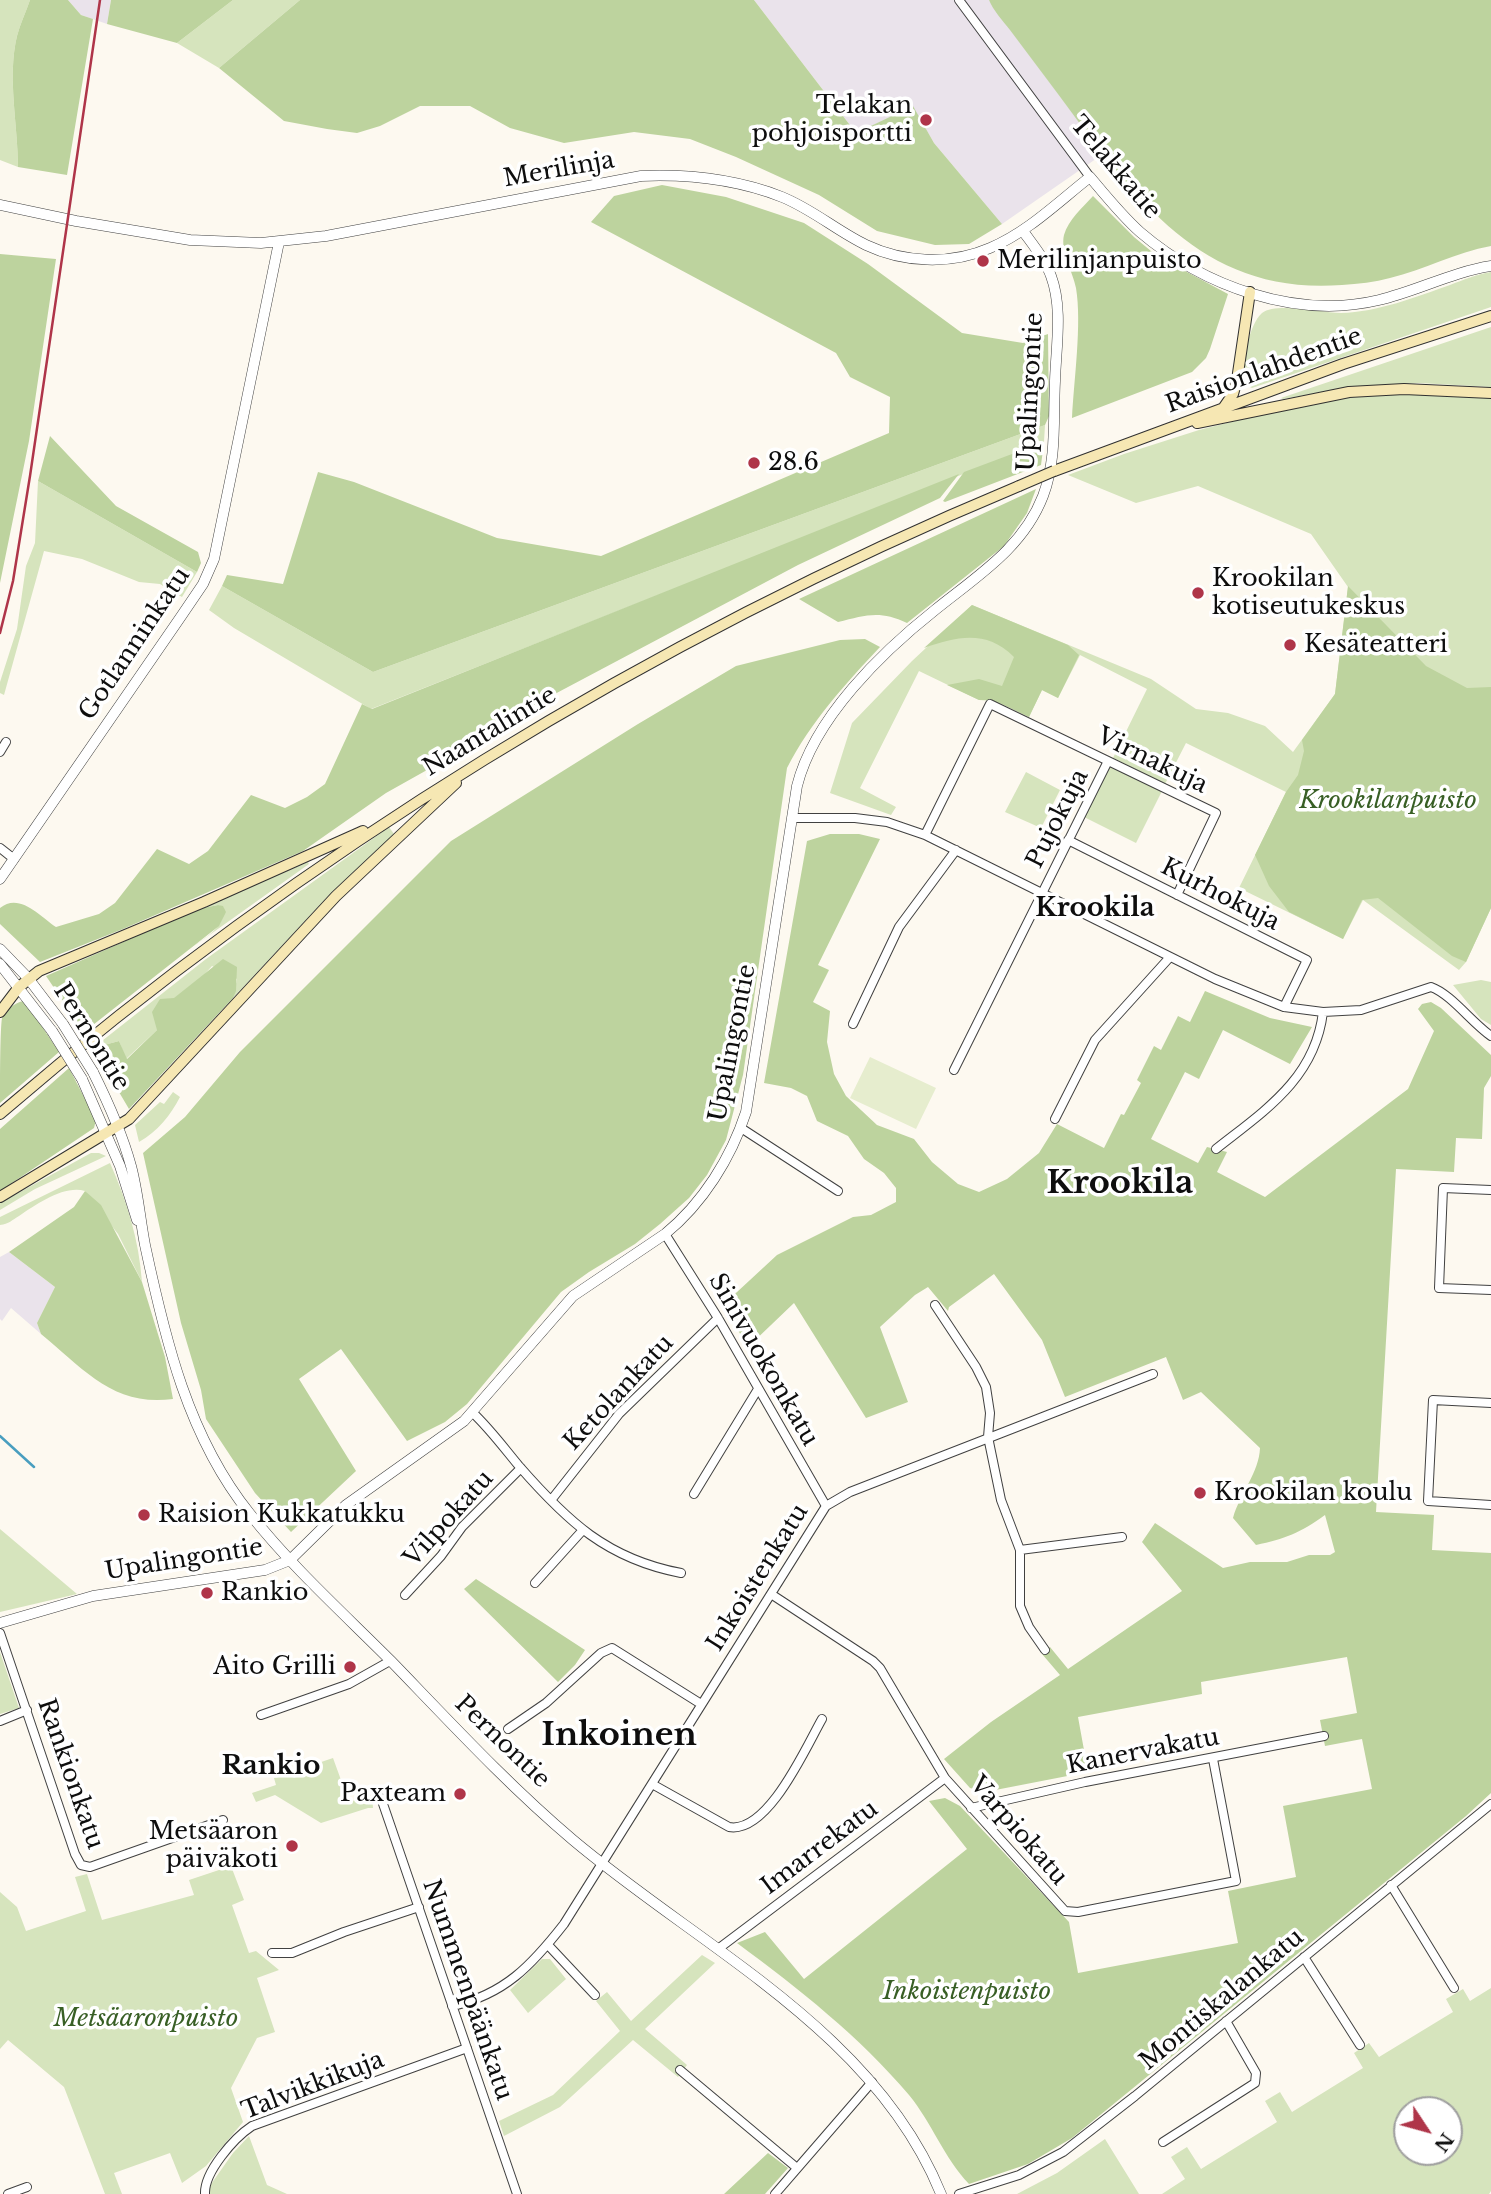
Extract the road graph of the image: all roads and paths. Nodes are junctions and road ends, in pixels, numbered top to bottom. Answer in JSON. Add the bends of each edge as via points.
{"nodes":[{"id":1,"x":959,"y":0,"type":"edge"},
{"id":2,"x":1090,"y":177,"type":"junction"},
{"id":3,"x":0,"y":205,"type":"edge"},
{"id":4,"x":1023,"y":231,"type":"junction"},
{"id":5,"x":278,"y":242,"type":"junction"},
{"id":6,"x":1491,"y":266,"type":"edge"},
{"id":7,"x":1250,"y":292,"type":"junction"},
{"id":8,"x":1491,"y":316,"type":"edge"},
{"id":9,"x":1491,"y":393,"type":"edge"},
{"id":10,"x":1224,"y":407,"type":"junction"},
{"id":11,"x":1150,"y":434,"type":"junction"},
{"id":12,"x":1054,"y":471,"type":"joint"},
{"id":13,"x":6,"y":742,"type":"dead end"},
{"id":14,"x":0,"y":752,"type":"edge"},
{"id":15,"x":1108,"y":761,"type":"junction"},
{"id":16,"x":475,"y":765,"type":"junction"},
{"id":17,"x":793,"y":818,"type":"junction"},
{"id":18,"x":388,"y":820,"type":"junction"},
{"id":19,"x":925,"y":835,"type":"junction"},
{"id":20,"x":1068,"y":840,"type":"junction"},
{"id":21,"x":0,"y":848,"type":"edge"},
{"id":22,"x":956,"y":849,"type":"junction"},
{"id":23,"x":14,"y":859,"type":"junction"},
{"id":24,"x":0,"y":879,"type":"edge"},
{"id":25,"x":1041,"y":894,"type":"junction"},
{"id":26,"x":1177,"y":895,"type":"junction"},
{"id":27,"x":0,"y":949,"type":"edge"},
{"id":28,"x":1170,"y":957,"type":"junction"},
{"id":29,"x":0,"y":964,"type":"edge"},
{"id":30,"x":28,"y":978,"type":"junction"},
{"id":31,"x":19,"y":987,"type":"junction"},
{"id":32,"x":1,"y":1005,"type":"edge"},
{"id":33,"x":1284,"y":1007,"type":"junction"},
{"id":34,"x":1323,"y":1012,"type":"junction"},
{"id":35,"x":853,"y":1024,"type":"dead end"},
{"id":36,"x":1491,"y":1037,"type":"edge"},
{"id":37,"x":954,"y":1070,"type":"dead end"},
{"id":38,"x":0,"y":1114,"type":"edge"},
{"id":39,"x":1055,"y":1119,"type":"dead end"},
{"id":40,"x":118,"y":1126,"type":"junction"},
{"id":41,"x":741,"y":1128,"type":"junction"},
{"id":42,"x":106,"y":1134,"type":"junction"},
{"id":43,"x":1216,"y":1149,"type":"dead end"},
{"id":44,"x":1491,"y":1190,"type":"edge"},
{"id":45,"x":838,"y":1191,"type":"dead end"},
{"id":46,"x":0,"y":1197,"type":"edge"},
{"id":47,"x":665,"y":1234,"type":"junction"},
{"id":48,"x":144,"y":1240,"type":"junction"},
{"id":49,"x":1491,"y":1290,"type":"edge"},
{"id":50,"x":935,"y":1305,"type":"dead end"},
{"id":51,"x":718,"y":1318,"type":"junction"},
{"id":52,"x":1153,"y":1374,"type":"dead end"},
{"id":53,"x":758,"y":1389,"type":"junction"},
{"id":54,"x":1491,"y":1403,"type":"edge"},
{"id":55,"x":473,"y":1413,"type":"junction"},
{"id":56,"x":988,"y":1437,"type":"junction"},
{"id":57,"x":521,"y":1468,"type":"junction"},
{"id":58,"x":694,"y":1494,"type":"dead end"},
{"id":59,"x":552,"y":1499,"type":"junction"},
{"id":60,"x":1491,"y":1505,"type":"edge"},
{"id":61,"x":826,"y":1506,"type":"junction"},
{"id":62,"x":582,"y":1531,"type":"junction"},
{"id":63,"x":1122,"y":1537,"type":"dead end"},
{"id":64,"x":1020,"y":1550,"type":"junction"},
{"id":65,"x":290,"y":1560,"type":"junction"},
{"id":66,"x":681,"y":1573,"type":"dead end"},
{"id":67,"x":535,"y":1583,"type":"dead end"},
{"id":68,"x":771,"y":1594,"type":"junction"},
{"id":69,"x":405,"y":1595,"type":"dead end"},
{"id":70,"x":0,"y":1623,"type":"edge"},
{"id":71,"x":0,"y":1633,"type":"edge"},
{"id":72,"x":1045,"y":1650,"type":"dead end"},
{"id":73,"x":390,"y":1661,"type":"junction"},
{"id":74,"x":701,"y":1704,"type":"junction"},
{"id":75,"x":27,"y":1710,"type":"junction"},
{"id":76,"x":261,"y":1714,"type":"dead end"},
{"id":77,"x":821,"y":1719,"type":"dead end"},
{"id":78,"x":0,"y":1721,"type":"edge"},
{"id":79,"x":508,"y":1729,"type":"dead end"},
{"id":80,"x":1324,"y":1736,"type":"dead end"},
{"id":81,"x":1213,"y":1759,"type":"junction"},
{"id":82,"x":945,"y":1778,"type":"junction"},
{"id":83,"x":652,"y":1784,"type":"junction"},
{"id":84,"x":381,"y":1798,"type":"dead end"},
{"id":85,"x":1491,"y":1804,"type":"edge"},
{"id":86,"x":971,"y":1808,"type":"junction"},
{"id":87,"x":223,"y":1820,"type":"dead end"},
{"id":88,"x":603,"y":1864,"type":"junction"},
{"id":89,"x":1391,"y":1885,"type":"junction"},
{"id":90,"x":419,"y":1907,"type":"junction"},
{"id":91,"x":548,"y":1945,"type":"junction"},
{"id":92,"x":718,"y":1949,"type":"junction"},
{"id":93,"x":272,"y":1952,"type":"dead end"},
{"id":94,"x":1304,"y":1957,"type":"junction"},
{"id":95,"x":1454,"y":1987,"type":"dead end"},
{"id":96,"x":596,"y":1996,"type":"dead end"},
{"id":97,"x":452,"y":2006,"type":"junction"},
{"id":98,"x":1226,"y":2021,"type":"junction"},
{"id":99,"x":1360,"y":2045,"type":"dead end"},
{"id":100,"x":467,"y":2048,"type":"junction"},
{"id":101,"x":680,"y":2070,"type":"dead end"},
{"id":102,"x":872,"y":2082,"type":"junction"},
{"id":103,"x":1163,"y":2142,"type":"dead end"},
{"id":104,"x":797,"y":2168,"type":"junction"},
{"id":105,"x":27,"y":2187,"type":"dead end"},
{"id":106,"x":8,"y":2194,"type":"edge"},
{"id":107,"x":205,"y":2194,"type":"edge"},
{"id":108,"x":517,"y":2194,"type":"edge"},
{"id":109,"x":775,"y":2194,"type":"edge"},
{"id":110,"x":941,"y":2194,"type":"edge"},
{"id":111,"x":959,"y":2194,"type":"edge"}],
"edges":[{"from":1,"to":2,"type":"street","name":"Telakkatie"},
{"from":2,"to":4,"type":"street","name":"Merilinja"},
{"from":2,"to":7,"type":"street","name":"Telakkatie","via":[[1139,231],[1163,250],[1233,288]]},
{"from":3,"to":5,"type":"street","name":"Merilinja","via":[[199,241]]},
{"from":4,"to":5,"type":"street","name":"Merilinja","via":[[967,256],[908,258],[864,244],[764,190],[719,179],[666,175],[566,188]]},
{"from":4,"to":17,"type":"street","name":"Upalingontie","via":[[1051,274],[1056,299],[1054,444],[1042,499],[1009,550],[905,635],[840,704],[802,766]]},
{"from":5,"to":23,"type":"street","name":"Gotlanninkatu","via":[[215,559],[196,594]]},
{"from":6,"to":7,"type":"street","name":"Telakkatie","via":[[1362,303],[1293,303]]},
{"from":7,"to":10,"type":"main road","via":[[1237,380]]},
{"from":8,"to":10,"type":"main road","name":"Raisionlahdentie"},
{"from":9,"to":11,"type":"main road","via":[[1349,392]]},
{"from":10,"to":11,"type":"main road","name":"Raisionlahdentie"},
{"from":11,"to":12,"type":"main road","name":"Raisionlahdentie"},
{"from":12,"to":16,"type":"main road","name":"Naantalintie","bridge":true,"via":[[920,527],[726,621]]},
{"from":13,"to":14,"type":"street"},
{"from":15,"to":19,"type":"street","name":"Virnakuja","via":[[990,704]]},
{"from":15,"to":20,"type":"street","name":"Pujokuja"},
{"from":15,"to":26,"type":"street","name":"Virnakuja","via":[[1216,813]]},
{"from":16,"to":18,"type":"main road","name":"Naantalintie"},
{"from":16,"to":40,"type":"main road","via":[[365,866],[153,1096]]},
{"from":17,"to":19,"type":"street","via":[[887,822]]},
{"from":17,"to":41,"type":"street","name":"Upalingontie"},
{"from":18,"to":30,"type":"main road"},
{"from":18,"to":38,"type":"main road","name":"Naantalintie","via":[[244,919]]},
{"from":19,"to":22,"type":"street"},
{"from":20,"to":25,"type":"street","name":"Pujokuja"},
{"from":20,"to":26,"type":"street","name":"Kurhokuja"},
{"from":21,"to":23,"type":"street"},
{"from":22,"to":25,"type":"street"},
{"from":22,"to":35,"type":"street","via":[[899,927]]},
{"from":23,"to":24,"type":"street","name":"Gotlanninkatu"},
{"from":25,"to":28,"type":"street"},
{"from":25,"to":37,"type":"street","name":"Pujokuja"},
{"from":26,"to":33,"type":"street","name":"Kurhokuja","via":[[1307,960]]},
{"from":27,"to":30,"type":"street","name":"Pernontie"},
{"from":28,"to":33,"type":"street"},
{"from":28,"to":39,"type":"street","via":[[1095,1040]]},
{"from":29,"to":31,"type":"street","name":"Pernontie"},
{"from":30,"to":31,"type":"main road"},
{"from":30,"to":40,"type":"street","name":"Pernontie","bridge":true,"via":[[93,1072]]},
{"from":31,"to":32,"type":"main road"},
{"from":31,"to":42,"type":"street","name":"Pernontie","bridge":true,"via":[[82,1079]]},
{"from":33,"to":34,"type":"street"},
{"from":34,"to":36,"type":"street","via":[[1361,1010],[1425,988],[1436,989]]},
{"from":34,"to":43,"type":"street","via":[[1296,1080]]},
{"from":40,"to":42,"type":"main road"},
{"from":40,"to":48,"type":"street","name":"Pernontie","via":[[140,1202]]},
{"from":41,"to":45,"type":"street"},
{"from":41,"to":47,"type":"street","name":"Upalingontie","via":[[703,1195]]},
{"from":42,"to":46,"type":"main road"},
{"from":42,"to":48,"type":"street","name":"Pernontie"},
{"from":44,"to":49,"type":"street","via":[[1443,1188],[1439,1288]]},
{"from":47,"to":51,"type":"street","name":"Sinivuokonkatu"},
{"from":47,"to":55,"type":"street","name":"Upalingontie","via":[[573,1296]]},
{"from":48,"to":65,"type":"street","name":"Pernontie","via":[[171,1354],[201,1434],[234,1493]]},
{"from":50,"to":56,"type":"street","via":[[986,1387]]},
{"from":51,"to":53,"type":"street","name":"Sinivuokonkatu"},
{"from":51,"to":59,"type":"street","name":"Ketolankatu","via":[[619,1414]]},
{"from":52,"to":56,"type":"street","name":"Inkoistenkatu"},
{"from":53,"to":58,"type":"street"},
{"from":53,"to":61,"type":"street","name":"Sinivuokonkatu"},
{"from":54,"to":60,"type":"street","via":[[1433,1400],[1428,1501]]},
{"from":55,"to":57,"type":"street"},
{"from":55,"to":65,"type":"street","name":"Upalingontie","via":[[346,1506]]},
{"from":56,"to":61,"type":"street","name":"Inkoistenkatu"},
{"from":56,"to":64,"type":"street","via":[[1001,1500]]},
{"from":57,"to":59,"type":"street"},
{"from":57,"to":69,"type":"street","name":"Vilpokatu","via":[[462,1527]]},
{"from":59,"to":62,"type":"street"},
{"from":61,"to":68,"type":"street","name":"Inkoistenkatu"},
{"from":62,"to":66,"type":"street","via":[[641,1564]]},
{"from":62,"to":67,"type":"street"},
{"from":63,"to":64,"type":"street"},
{"from":64,"to":72,"type":"street","via":[[1020,1606]]},
{"from":65,"to":70,"type":"street","name":"Upalingontie","via":[[265,1570],[93,1596]]},
{"from":65,"to":73,"type":"street","name":"Pernontie"},
{"from":68,"to":74,"type":"street","name":"Inkoistenkatu"},
{"from":68,"to":82,"type":"street","name":"Varpiokatu","via":[[880,1668]]},
{"from":71,"to":75,"type":"street","name":"Rankionkatu"},
{"from":73,"to":76,"type":"street","via":[[349,1684]]},
{"from":73,"to":88,"type":"street","name":"Pernontie","via":[[485,1758]]},
{"from":74,"to":79,"type":"street","via":[[611,1648]]},
{"from":74,"to":83,"type":"street","name":"Inkoistenkatu"},
{"from":75,"to":78,"type":"street"},
{"from":75,"to":87,"type":"street","name":"Rankionkatu","via":[[81,1865],[90,1867]]},
{"from":77,"to":83,"type":"street","via":[[777,1797],[742,1827],[729,1827]]},
{"from":80,"to":81,"type":"street","name":"Kanervakatu"},
{"from":81,"to":86,"type":"street","name":"Kanervakatu"},
{"from":81,"to":86,"type":"street","name":"Varpiokatu","via":[[1236,1881],[1072,1913],[1061,1909]]},
{"from":82,"to":86,"type":"street","name":"Varpiokatu"},
{"from":82,"to":92,"type":"street","name":"Imarrekatu"},
{"from":83,"to":88,"type":"street","name":"Inkoistenkatu"},
{"from":84,"to":90,"type":"street","name":"Nummenpäänkatu"},
{"from":85,"to":89,"type":"street","name":"Montiskalankatu"},
{"from":88,"to":91,"type":"street","name":"Inkoistenkatu"},
{"from":88,"to":92,"type":"street","name":"Pernontie"},
{"from":89,"to":94,"type":"street","name":"Montiskalankatu"},
{"from":89,"to":95,"type":"street"},
{"from":90,"to":93,"type":"street","via":[[292,1953]]},
{"from":90,"to":97,"type":"street","name":"Nummenpäänkatu"},
{"from":91,"to":96,"type":"street"},
{"from":91,"to":97,"type":"street","name":"Inkoistenkatu","via":[[501,1988]]},
{"from":92,"to":102,"type":"street","name":"Pernontie","via":[[796,2011]]},
{"from":94,"to":98,"type":"street","name":"Montiskalankatu"},
{"from":94,"to":99,"type":"street"},
{"from":97,"to":100,"type":"street","name":"Nummenpäänkatu"},
{"from":98,"to":103,"type":"street","via":[[1256,2073],[1255,2083]]},
{"from":98,"to":111,"type":"street","name":"Montiskalankatu","via":[[1063,2152],[1019,2175]]},
{"from":100,"to":107,"type":"street","name":"Talvikkikuja","via":[[252,2126],[233,2142],[215,2168]]},
{"from":100,"to":108,"type":"street","name":"Nummenpäänkatu"},
{"from":101,"to":104,"type":"street"},
{"from":102,"to":104,"type":"street"},
{"from":102,"to":110,"type":"street","name":"Pernontie","via":[[909,2130]]},
{"from":104,"to":109,"type":"street"},
{"from":105,"to":106,"type":"street"}]}
